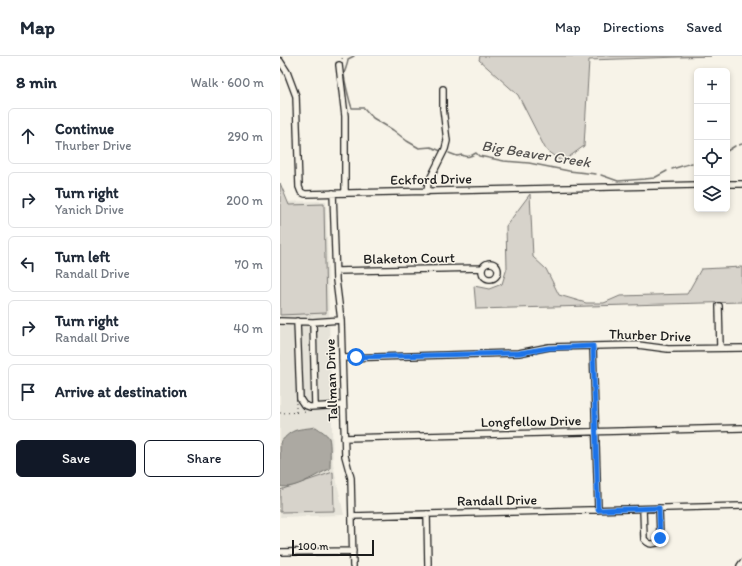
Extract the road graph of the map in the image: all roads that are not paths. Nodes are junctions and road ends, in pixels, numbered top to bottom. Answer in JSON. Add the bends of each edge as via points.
{"nodes":[{"id":1,"x":280,"y":61,"type":"edge"},
{"id":2,"x":339,"y":65,"type":"dead end"},
{"id":3,"x":443,"y":89,"type":"dead end"},
{"id":4,"x":730,"y":184,"type":"edge"},
{"id":5,"x":742,"y":184,"type":"edge"},
{"id":6,"x":694,"y":185,"type":"edge"},
{"id":7,"x":427,"y":192,"type":"junction"},
{"id":8,"x":333,"y":193,"type":"junction"},
{"id":9,"x":345,"y":193,"type":"junction"},
{"id":10,"x":482,"y":268,"type":"dead end"},
{"id":11,"x":336,"y":271,"type":"junction"},
{"id":12,"x":718,"y":306,"type":"dead end"},
{"id":13,"x":341,"y":320,"type":"junction"},
{"id":14,"x":280,"y":321,"type":"edge"},
{"id":15,"x":297,"y":321,"type":"junction"},
{"id":16,"x":313,"y":322,"type":"junction"},
{"id":17,"x":593,"y":346,"type":"junction"},
{"id":18,"x":720,"y":348,"type":"junction"},
{"id":19,"x":742,"y":348,"type":"edge"},
{"id":20,"x":342,"y":358,"type":"junction"},
{"id":21,"x":344,"y":405,"type":"junction"},
{"id":22,"x":314,"y":409,"type":"junction"},
{"id":23,"x":742,"y":428,"type":"edge"},
{"id":24,"x":596,"y":431,"type":"junction"},
{"id":25,"x":344,"y":438,"type":"junction"},
{"id":26,"x":742,"y":506,"type":"edge"},
{"id":27,"x":659,"y":508,"type":"junction"},
{"id":28,"x":643,"y":509,"type":"junction"},
{"id":29,"x":598,"y":510,"type":"junction"},
{"id":30,"x":426,"y":514,"type":"junction"},
{"id":31,"x":352,"y":516,"type":"junction"},
{"id":32,"x":353,"y":551,"type":"junction"},
{"id":33,"x":280,"y":552,"type":"edge"},
{"id":34,"x":742,"y":563,"type":"edge"},
{"id":35,"x":353,"y":566,"type":"edge"},
{"id":36,"x":428,"y":566,"type":"edge"},
{"id":37,"x":740,"y":566,"type":"edge"}],
"edges":[{"from":1,"to":8,"type":"street","name":"Eckford Drive","via":[[296,96],[301,192]]},
{"from":2,"to":9,"type":"street","via":[[345,116]]},
{"from":3,"to":7,"type":"street","via":[[447,141],[428,183]]},
{"from":4,"to":5,"type":"street"},
{"from":6,"to":7,"type":"street","name":"Eckford Drive"},
{"from":7,"to":9,"type":"street","name":"Eckford Drive"},
{"from":8,"to":9,"type":"street","name":"Eckford Drive"},
{"from":8,"to":11,"type":"street","name":"Tallman Drive"},
{"from":10,"to":11,"type":"street","name":"Blaketon Court"},
{"from":11,"to":13,"type":"street","name":"Tallman Drive"},
{"from":12,"to":18,"type":"street"},
{"from":13,"to":16,"type":"street"},
{"from":13,"to":20,"type":"street","name":"Tallman Drive"},
{"from":14,"to":15,"type":"street"},
{"from":15,"to":16,"type":"street"},
{"from":15,"to":22,"type":"street","via":[[300,399],[304,405]]},
{"from":16,"to":22,"type":"street"},
{"from":17,"to":18,"type":"street","name":"Thurber Drive","via":[[638,345],[668,350]]},
{"from":17,"to":20,"type":"street","name":"Thurber Drive","via":[[549,348],[519,353]]},
{"from":17,"to":24,"type":"street"},
{"from":18,"to":19,"type":"street","name":"Thurber Drive"},
{"from":20,"to":21,"type":"street","name":"Tallman Drive"},
{"from":21,"to":22,"type":"street"},
{"from":21,"to":25,"type":"street","name":"Tallman Drive"},
{"from":23,"to":24,"type":"street","name":"Longfellow Drive"},
{"from":24,"to":25,"type":"street","name":"Longfellow Drive"},
{"from":24,"to":29,"type":"street"},
{"from":25,"to":31,"type":"street","name":"Tallman Drive","via":[[345,460],[351,478]]},
{"from":26,"to":27,"type":"street","name":"Randall Drive"},
{"from":27,"to":28,"type":"street","name":"Randall Drive"},
{"from":27,"to":28,"type":"street","via":[[660,538],[657,543],[651,544],[644,539]]},
{"from":28,"to":29,"type":"street","name":"Randall Drive"},
{"from":29,"to":30,"type":"street","name":"Randall Drive"},
{"from":30,"to":31,"type":"street","name":"Randall Drive"},
{"from":30,"to":36,"type":"street"},
{"from":31,"to":32,"type":"street","name":"Tallman Drive"},
{"from":32,"to":33,"type":"street"},
{"from":32,"to":35,"type":"street","name":"Tallman Drive"},
{"from":34,"to":37,"type":"street"}]}
